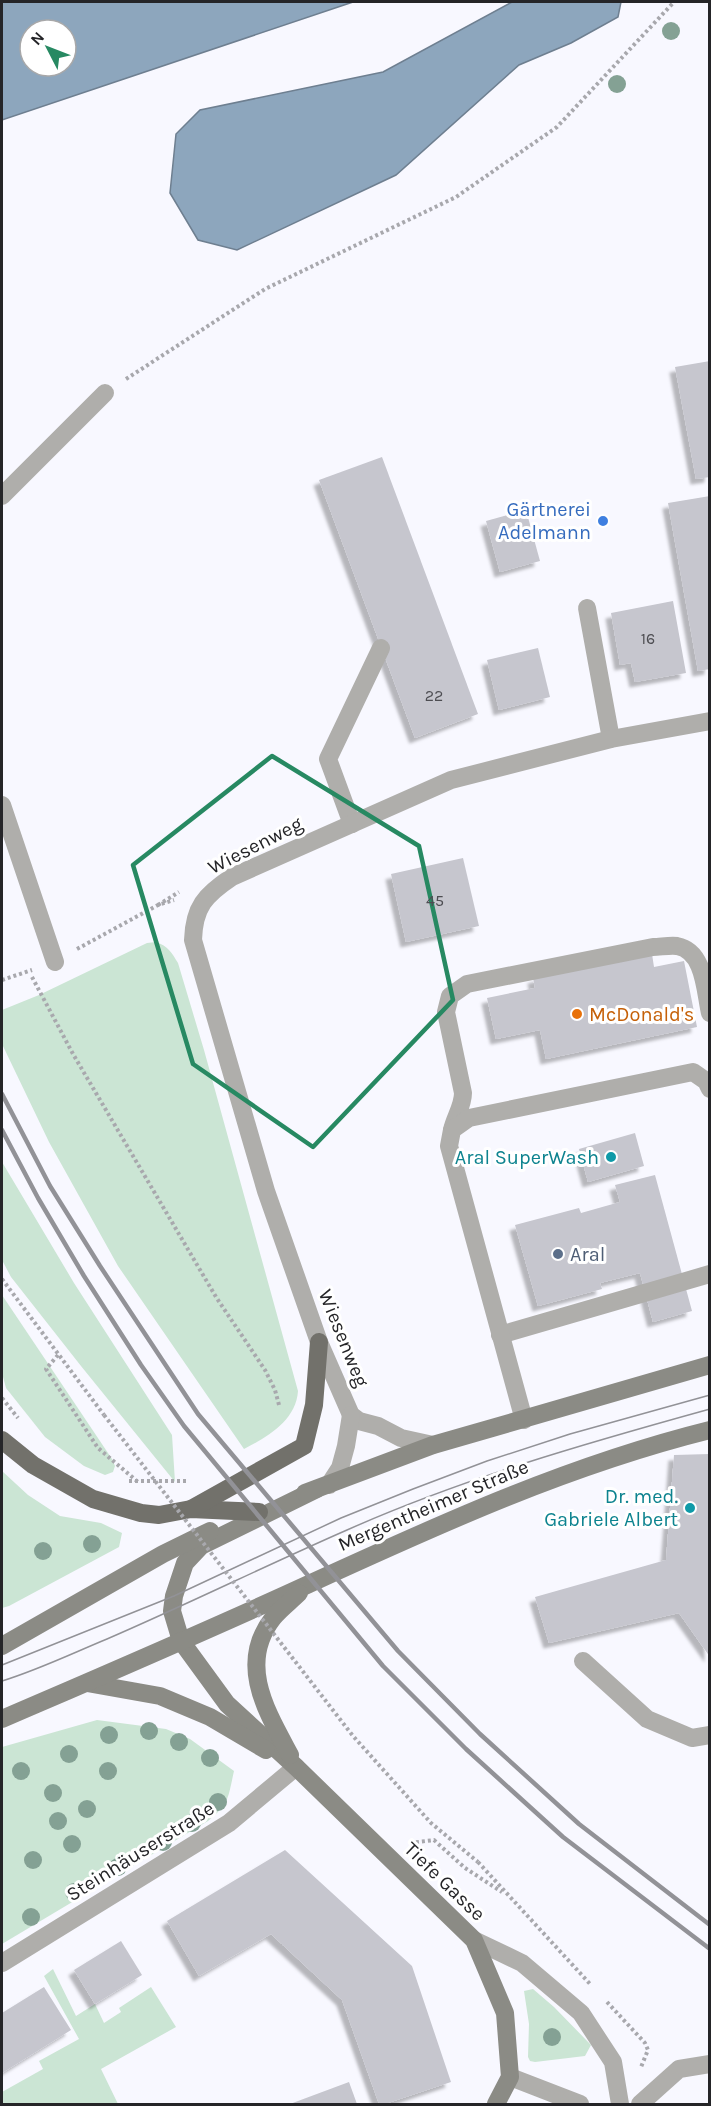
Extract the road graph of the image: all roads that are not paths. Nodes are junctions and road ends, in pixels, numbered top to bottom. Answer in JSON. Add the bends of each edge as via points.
{"nodes":[{"id":1,"x":105,"y":393,"type":"road end"},
{"id":2,"x":2,"y":496,"type":"edge"},
{"id":3,"x":587,"y":608,"type":"dead end"},
{"id":4,"x":381,"y":648,"type":"dead end"},
{"id":5,"x":710,"y":721,"type":"edge"},
{"id":6,"x":611,"y":739,"type":"junction"},
{"id":7,"x":2,"y":806,"type":"edge"},
{"id":8,"x":352,"y":824,"type":"junction"},
{"id":9,"x":55,"y":962,"type":"road end"},
{"id":10,"x":710,"y":1013,"type":"edge"},
{"id":11,"x":708,"y":1081,"type":"edge"},
{"id":12,"x":452,"y":1130,"type":"junction"},
{"id":13,"x":710,"y":1274,"type":"edge"},
{"id":14,"x":500,"y":1335,"type":"junction"},
{"id":15,"x":319,"y":1342,"type":"junction"},
{"id":16,"x":710,"y":1365,"type":"edge"},
{"id":17,"x":351,"y":1415,"type":"junction"},
{"id":18,"x":524,"y":1420,"type":"junction"},
{"id":19,"x":710,"y":1430,"type":"edge"},
{"id":20,"x":2,"y":1440,"type":"edge"},
{"id":21,"x":433,"y":1445,"type":"junction"},
{"id":22,"x":323,"y":1487,"type":"junction"},
{"id":23,"x":191,"y":1509,"type":"junction"},
{"id":24,"x":259,"y":1512,"type":"junction"},
{"id":25,"x":307,"y":1585,"type":"junction"},
{"id":26,"x":181,"y":1641,"type":"junction"},
{"id":27,"x":2,"y":1646,"type":"edge"},
{"id":28,"x":583,"y":1661,"type":"dead end"},
{"id":29,"x":87,"y":1683,"type":"junction"},
{"id":30,"x":2,"y":1719,"type":"edge"},
{"id":31,"x":710,"y":1735,"type":"edge"},
{"id":32,"x":297,"y":1767,"type":"junction"},
{"id":33,"x":474,"y":1940,"type":"junction"},
{"id":34,"x":2,"y":1963,"type":"edge"},
{"id":35,"x":710,"y":2064,"type":"edge"},
{"id":36,"x":510,"y":2077,"type":"junction"},
{"id":37,"x":496,"y":2104,"type":"edge"},
{"id":38,"x":580,"y":2104,"type":"edge"},
{"id":39,"x":620,"y":2104,"type":"edge"},
{"id":40,"x":640,"y":2104,"type":"edge"}],
"edges":[{"from":1,"to":2,"type":"street"},
{"from":3,"to":6,"type":"street"},
{"from":4,"to":8,"type":"street","via":[[328,759]]},
{"from":5,"to":6,"type":"street","name":"Wiesenweg"},
{"from":6,"to":8,"type":"street","name":"Wiesenweg","via":[[451,780]]},
{"from":7,"to":9,"type":"street"},
{"from":8,"to":15,"type":"street","name":"Wiesenweg","via":[[232,878],[213,890],[197,911],[194,922],[193,940],[266,1191]]},
{"from":10,"to":12,"type":"street","via":[[700,966],[691,953],[677,946],[653,947],[468,984],[450,996],[446,1012],[463,1093]]},
{"from":11,"to":12,"type":"street","via":[[693,1072],[469,1118]]},
{"from":12,"to":14,"type":"street","via":[[449,1146]]},
{"from":13,"to":14,"type":"street"},
{"from":14,"to":18,"type":"street"},
{"from":15,"to":17,"type":"street","name":"Wiesenweg"},
{"from":15,"to":23,"type":"main road","via":[[314,1405],[304,1446]]},
{"from":16,"to":18,"type":"main road"},
{"from":17,"to":21,"type":"street","name":"Wiesenweg","via":[[400,1438]]},
{"from":17,"to":22,"type":"street","name":"Wiesenweg","via":[[340,1468]]},
{"from":18,"to":21,"type":"main road"},
{"from":19,"to":25,"type":"main road","name":"Mergentheimer Straße","via":[[575,1469],[405,1539]]},
{"from":20,"to":23,"type":"main road","via":[[33,1465],[93,1499],[159,1515]]},
{"from":21,"to":22,"type":"main road"},
{"from":22,"to":24,"type":"main road"},
{"from":22,"to":26,"type":"main road","via":[[201,1546],[185,1563],[172,1611]]},
{"from":23,"to":24,"type":"main road"},
{"from":24,"to":27,"type":"main road","via":[[163,1554]]},
{"from":25,"to":26,"type":"main road","name":"Mergentheimer Straße"},
{"from":25,"to":32,"type":"main road","name":"Tiefe Gasse","via":[[272,1619],[257,1650],[256,1679],[266,1711]]},
{"from":26,"to":29,"type":"main road","name":"Mergentheimer Straße"},
{"from":26,"to":32,"type":"main road","name":"Tiefe Gasse","via":[[227,1704]]},
{"from":28,"to":31,"type":"street","via":[[647,1719],[693,1738]]},
{"from":29,"to":30,"type":"main road","name":"Mergentheimer Straße"},
{"from":29,"to":32,"type":"main road","name":"Tiefe Gasse","via":[[160,1696],[210,1717]]},
{"from":32,"to":33,"type":"main road","name":"Tiefe Gasse"},
{"from":32,"to":34,"type":"street","name":"Steinhäuserstraße","via":[[229,1823]]},
{"from":33,"to":36,"type":"main road","via":[[505,2013]]},
{"from":33,"to":39,"type":"street","name":"Tiefe Gasse","via":[[522,1963],[581,2013],[613,2062]]},
{"from":35,"to":40,"type":"street","via":[[679,2068]]},
{"from":36,"to":37,"type":"main road"},
{"from":36,"to":38,"type":"street"}]}
